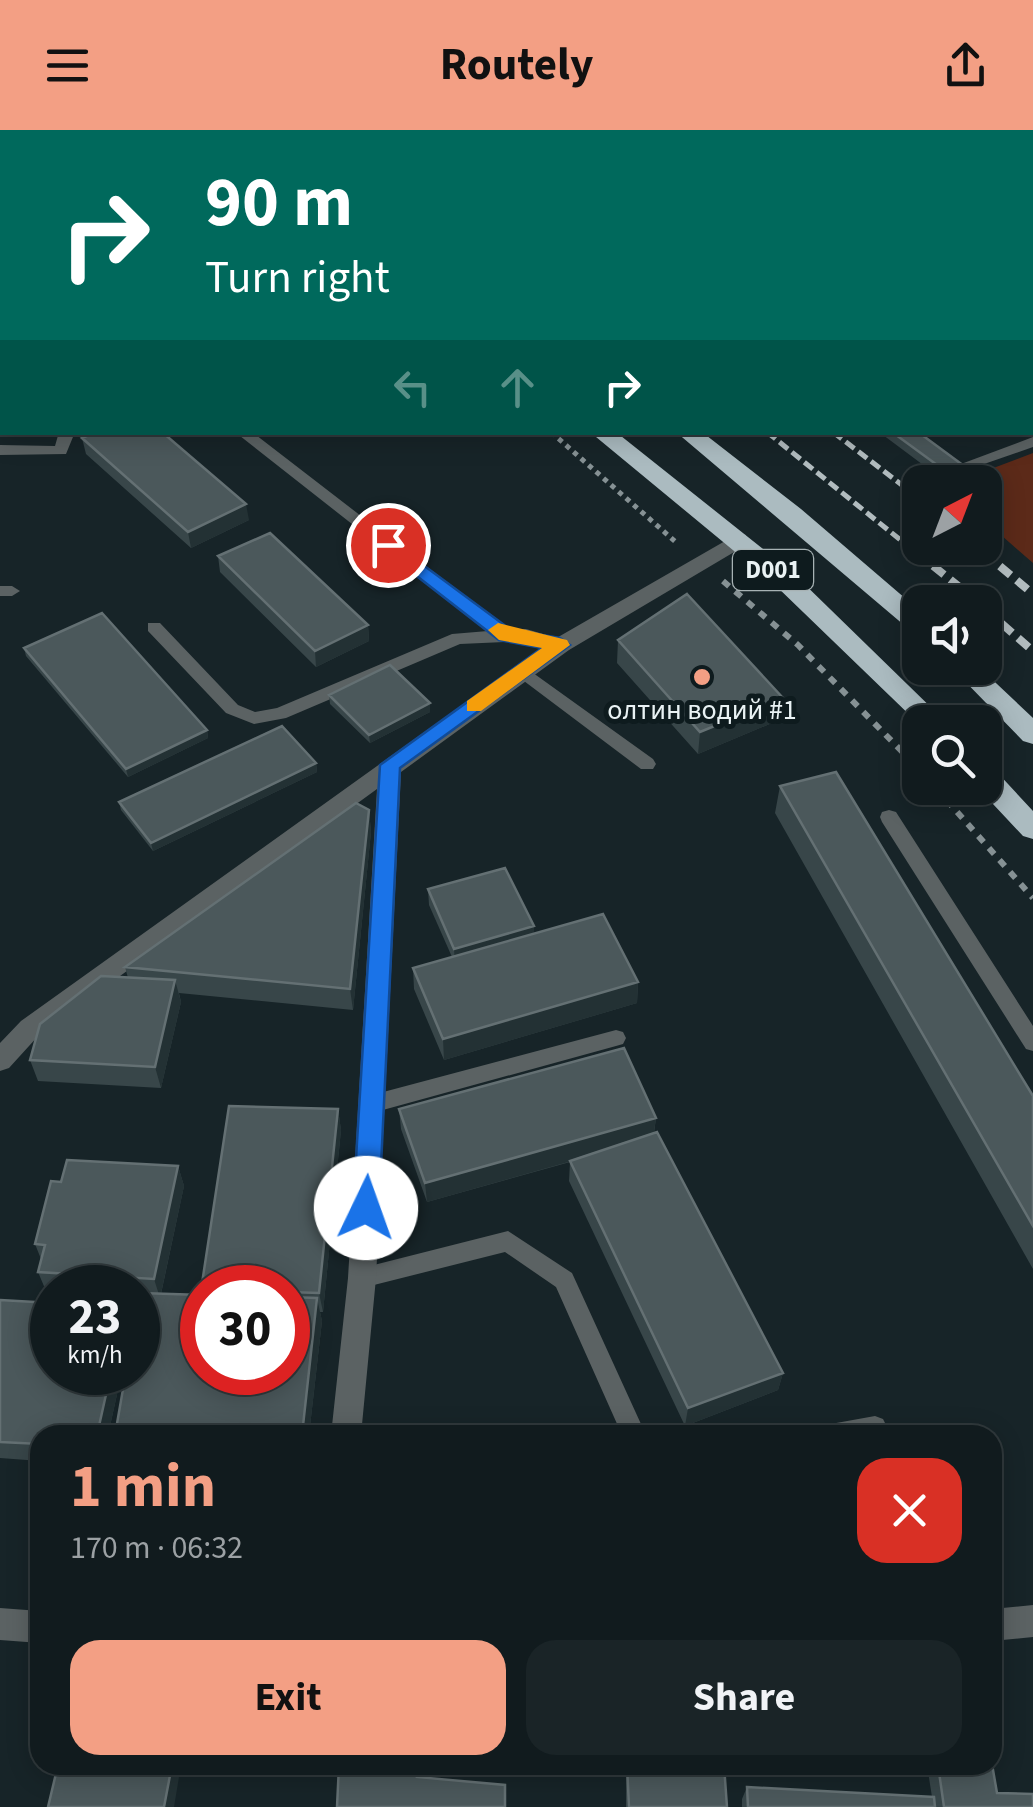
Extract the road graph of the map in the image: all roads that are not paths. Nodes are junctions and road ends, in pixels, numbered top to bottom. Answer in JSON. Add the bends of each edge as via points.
{"nodes":[{"id":1,"x":67,"y":435,"type":"edge"},
{"id":2,"x":246,"y":435,"type":"edge"},
{"id":3,"x":605,"y":435,"type":"edge"},
{"id":4,"x":692,"y":435,"type":"edge"},
{"id":5,"x":1033,"y":442,"type":"edge"},
{"id":6,"x":0,"y":450,"type":"edge"},
{"id":7,"x":967,"y":465,"type":"edge"},
{"id":8,"x":738,"y":540,"type":"junction"},
{"id":9,"x":902,"y":609,"type":"edge"},
{"id":10,"x":154,"y":627,"type":"dead end"},
{"id":11,"x":506,"y":636,"type":"junction"},
{"id":12,"x":560,"y":645,"type":"junction"},
{"id":13,"x":522,"y":672,"type":"junction"},
{"id":14,"x":983,"y":685,"type":"edge"},
{"id":15,"x":916,"y":705,"type":"edge"},
{"id":16,"x":1033,"y":734,"type":"edge"},
{"id":17,"x":648,"y":764,"type":"dead end"},
{"id":18,"x":390,"y":765,"type":"junction"},
{"id":19,"x":1002,"y":796,"type":"edge"},
{"id":20,"x":889,"y":817,"type":"dead end"},
{"id":21,"x":1033,"y":830,"type":"edge"},
{"id":22,"x":616,"y":1038,"type":"dead end"},
{"id":23,"x":1033,"y":1043,"type":"edge"},
{"id":24,"x":0,"y":1060,"type":"edge"},
{"id":25,"x":372,"y":1104,"type":"junction"},
{"id":26,"x":362,"y":1278,"type":"junction"},
{"id":27,"x":347,"y":1425,"type":"edge"},
{"id":28,"x":629,"y":1425,"type":"edge"},
{"id":29,"x":1033,"y":1621,"type":"edge"},
{"id":30,"x":0,"y":1624,"type":"edge"},
{"id":31,"x":1002,"y":1624,"type":"edge"},
{"id":32,"x":30,"y":1627,"type":"edge"}],
"edges":[{"from":1,"to":6,"type":"lane","via":[[61,451]]},
{"from":2,"to":11,"type":"lane"},
{"from":3,"to":8,"type":"highway","number":"D001"},
{"from":4,"to":9,"type":"highway","number":"D001"},
{"from":5,"to":7,"type":"lane"},
{"from":8,"to":12,"type":"street"},
{"from":8,"to":15,"type":"highway","number":"D001"},
{"from":10,"to":11,"type":"lane","via":[[232,709],[254,718],[280,714],[458,638]]},
{"from":11,"to":12,"type":"lane"},
{"from":12,"to":13,"type":"street"},
{"from":13,"to":17,"type":"lane"},
{"from":13,"to":18,"type":"street"},
{"from":14,"to":16,"type":"highway"},
{"from":18,"to":24,"type":"street","via":[[30,1028]]},
{"from":18,"to":25,"type":"street"},
{"from":19,"to":21,"type":"highway"},
{"from":20,"to":23,"type":"lane"},
{"from":22,"to":25,"type":"lane"},
{"from":25,"to":26,"type":"street"},
{"from":26,"to":27,"type":"street"},
{"from":26,"to":28,"type":"lane","via":[[508,1241],[564,1280]]},
{"from":29,"to":31,"type":"street"},
{"from":30,"to":32,"type":"street"}]}
